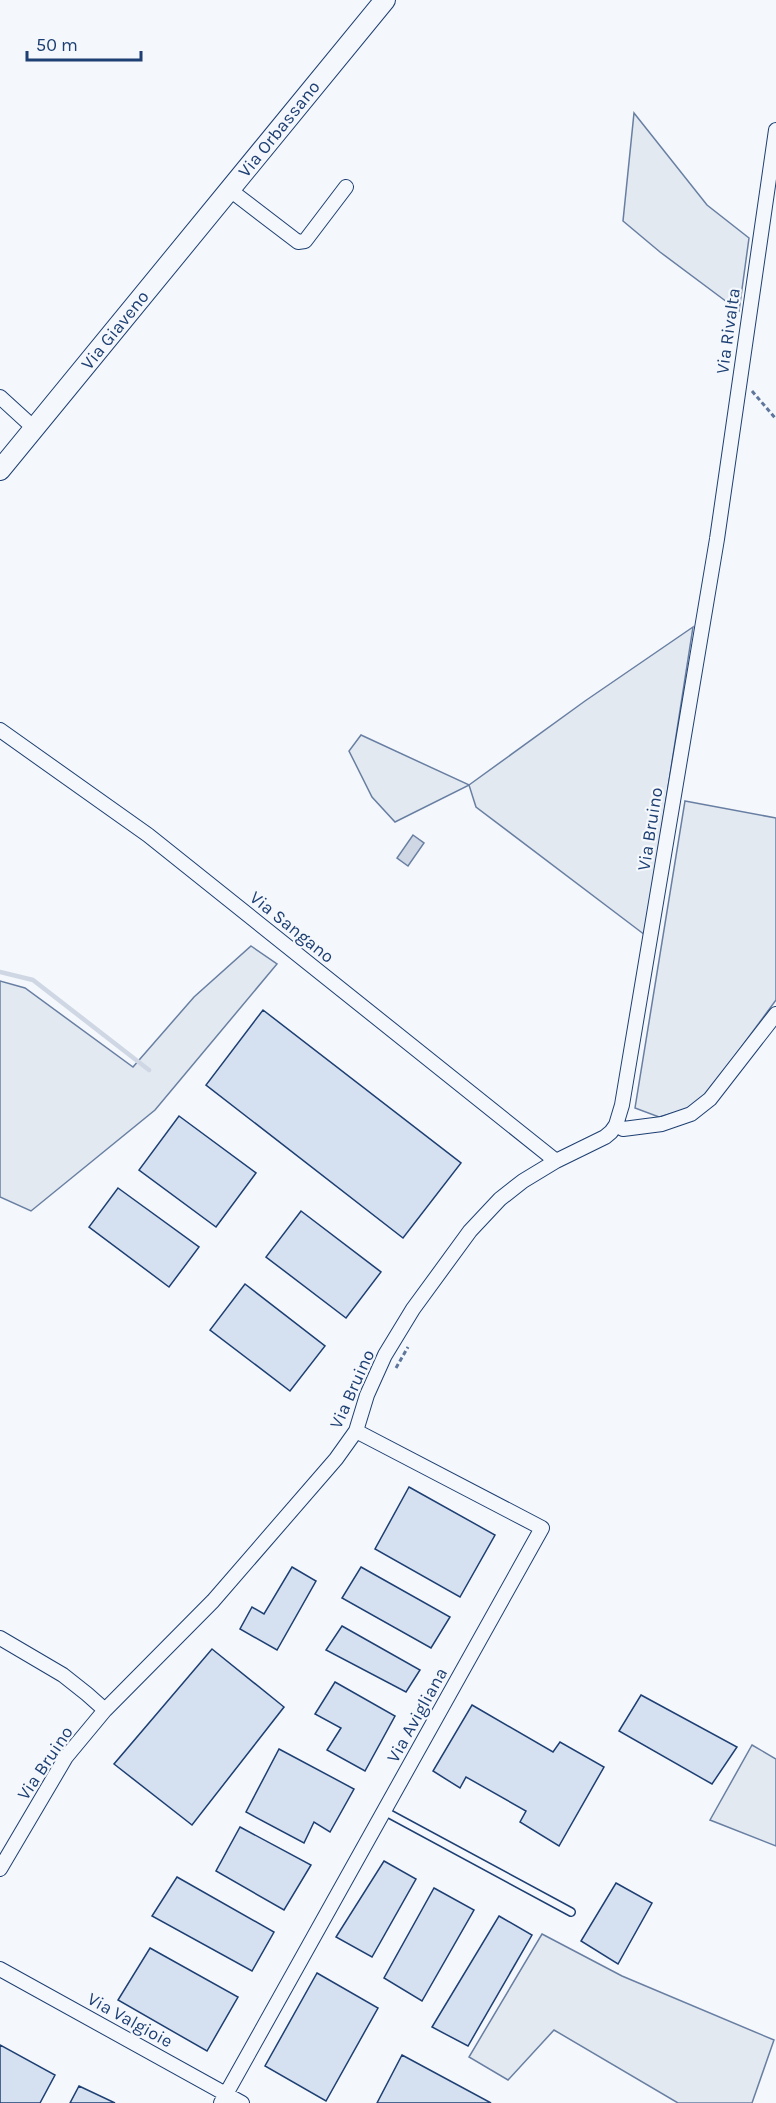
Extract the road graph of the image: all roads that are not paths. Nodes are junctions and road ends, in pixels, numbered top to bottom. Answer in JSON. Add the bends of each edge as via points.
{"nodes":[{"id":1,"x":385,"y":0,"type":"edge"},
{"id":2,"x":776,"y":130,"type":"edge"},
{"id":3,"x":346,"y":187,"type":"dead end"},
{"id":4,"x":230,"y":190,"type":"junction"},
{"id":5,"x":0,"y":398,"type":"edge"},
{"id":6,"x":34,"y":428,"type":"junction"},
{"id":7,"x":0,"y":470,"type":"edge"},
{"id":8,"x":717,"y":539,"type":"joint"},
{"id":9,"x":0,"y":730,"type":"edge"},
{"id":10,"x":776,"y":1014,"type":"edge"},
{"id":11,"x":615,"y":1125,"type":"junction"},
{"id":12,"x":556,"y":1161,"type":"junction"},
{"id":13,"x":356,"y":1431,"type":"junction"},
{"id":14,"x":0,"y":1638,"type":"edge"},
{"id":15,"x":105,"y":1710,"type":"junction"},
{"id":16,"x":384,"y":1810,"type":"junction"},
{"id":17,"x":0,"y":1869,"type":"edge"},
{"id":18,"x":571,"y":1912,"type":"dead end"},
{"id":19,"x":0,"y":1969,"type":"edge"},
{"id":20,"x":224,"y":2099,"type":"edge"},
{"id":21,"x":242,"y":2103,"type":"edge"}],
"edges":[{"from":1,"to":4,"type":"main road","name":"Via Orbassano"},
{"from":2,"to":8,"type":"street","name":"Via Rivalta"},
{"from":3,"to":4,"type":"street","name":"Via Orbassano","via":[[304,241],[298,242]]},
{"from":4,"to":6,"type":"main road","name":"Via Giaveno"},
{"from":5,"to":6,"type":"street"},
{"from":6,"to":7,"type":"main road","name":"Via Giaveno"},
{"from":8,"to":11,"type":"street","name":"Via Bruino","via":[[622,1105]]},
{"from":9,"to":12,"type":"street","name":"Via Sangano","via":[[148,835]]},
{"from":10,"to":11,"type":"street","via":[[710,1100],[691,1114],[662,1124],[623,1129]]},
{"from":11,"to":12,"type":"street","name":"Via Bruino","via":[[605,1137]]},
{"from":12,"to":13,"type":"street","name":"Via Bruino","via":[[500,1199],[470,1231],[385,1355]]},
{"from":13,"to":15,"type":"street","name":"Via Bruino","via":[[213,1601]]},
{"from":13,"to":16,"type":"street","name":"Via Avigliana","via":[[542,1528]]},
{"from":14,"to":15,"type":"street","via":[[63,1675]]},
{"from":15,"to":17,"type":"street","name":"Via Bruino","via":[[66,1757]]},
{"from":16,"to":18,"type":"lane"},
{"from":16,"to":20,"type":"street","name":"Via Avigliana"},
{"from":19,"to":20,"type":"street","name":"Via Valgioie"},
{"from":20,"to":21,"type":"street","name":"Via Valgioie"}]}
